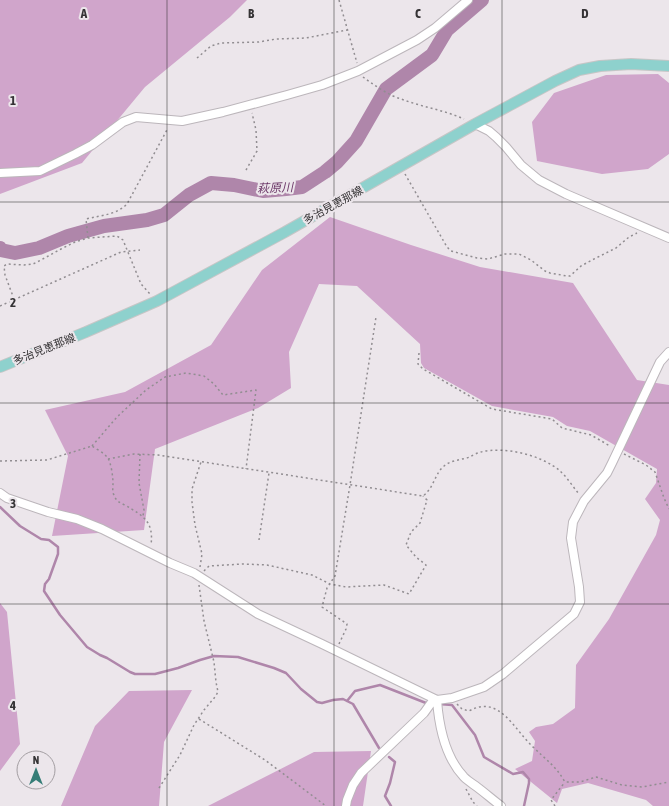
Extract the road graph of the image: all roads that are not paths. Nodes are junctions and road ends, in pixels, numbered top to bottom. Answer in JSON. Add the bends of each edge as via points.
{"nodes":[{"id":1,"x":468,"y":0,"type":"edge"},
{"id":2,"x":669,"y":66,"type":"edge"},
{"id":3,"x":475,"y":124,"type":"junction"},
{"id":4,"x":0,"y":173,"type":"edge"},
{"id":5,"x":669,"y":238,"type":"edge"},
{"id":6,"x":669,"y":352,"type":"edge"},
{"id":7,"x":0,"y":367,"type":"edge"},
{"id":8,"x":0,"y":493,"type":"edge"},
{"id":9,"x":435,"y":700,"type":"junction"},
{"id":10,"x":346,"y":806,"type":"edge"},
{"id":11,"x":501,"y":806,"type":"edge"}],
"edges":[{"from":1,"to":4,"type":"street","via":[[417,40],[358,71],[308,90],[182,121],[136,117],[123,122],[92,145],[40,171]]},
{"from":2,"to":3,"type":"main road","name":"多治見恵那線","via":[[631,64],[579,70]]},
{"from":3,"to":5,"type":"street","via":[[496,137],[521,165],[539,180]]},
{"from":3,"to":7,"type":"main road","name":"多治見恵那線","via":[[157,301]]},
{"from":6,"to":9,"type":"street","via":[[660,362],[606,473],[584,501],[573,522],[573,554],[580,602],[574,614],[484,687],[452,698]]},
{"from":8,"to":9,"type":"street","via":[[7,498],[96,527],[200,577],[258,614]]},
{"from":9,"to":10,"type":"street","via":[[362,773],[353,785]]},
{"from":9,"to":11,"type":"street","via":[[442,736],[454,764],[465,778]]}]}
